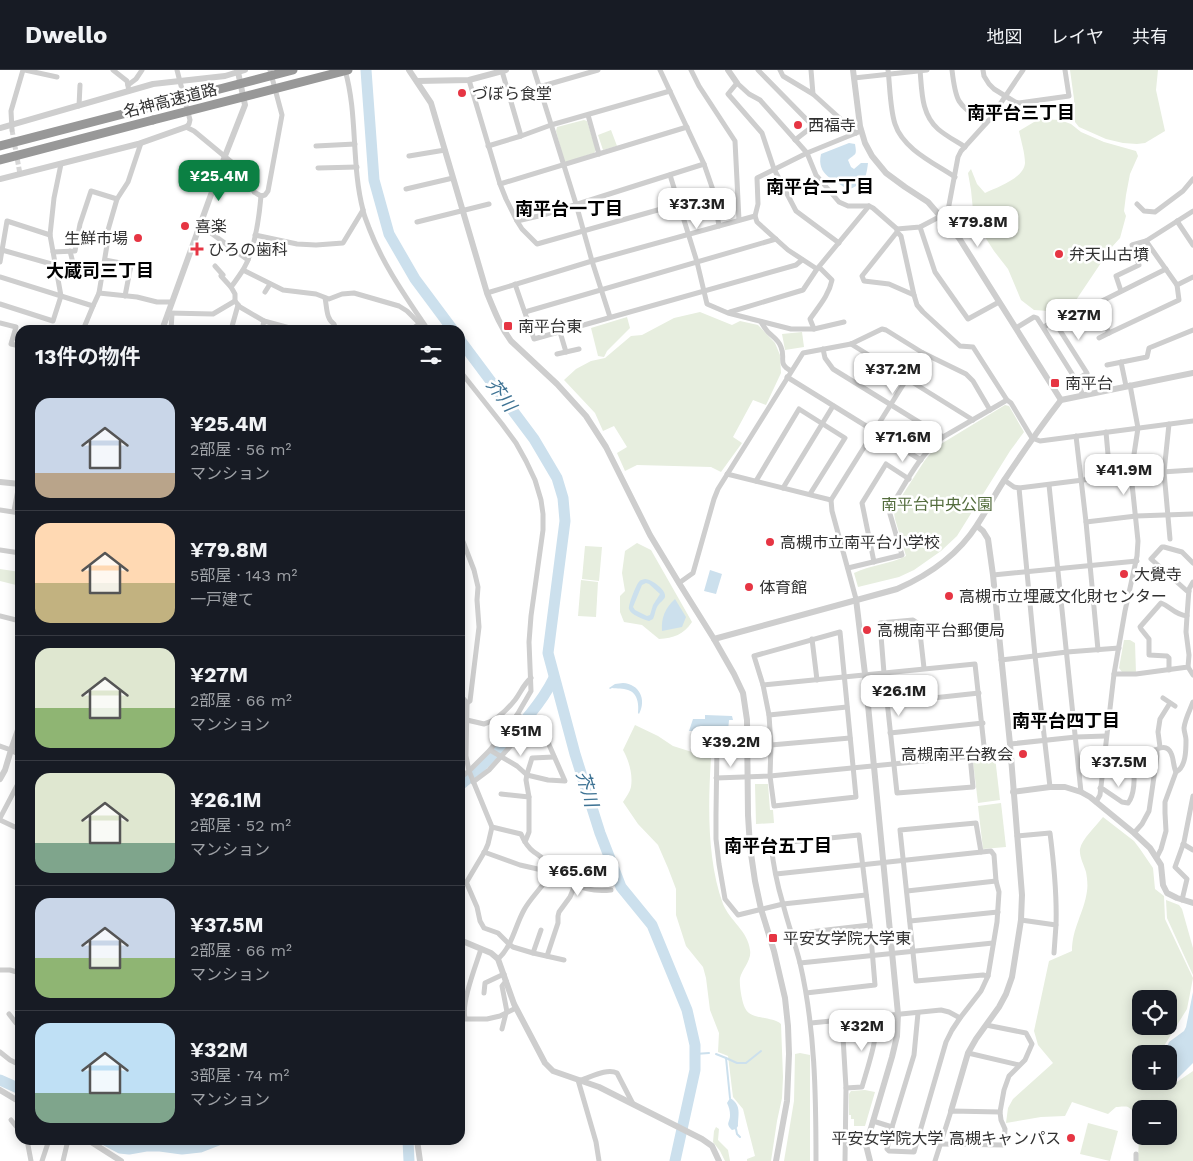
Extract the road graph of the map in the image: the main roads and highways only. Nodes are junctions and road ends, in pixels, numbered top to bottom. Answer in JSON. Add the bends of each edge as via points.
{"nodes":[{"id":1,"x":293,"y":70,"type":"edge"},
{"id":2,"x":346,"y":70,"type":"edge"},
{"id":3,"x":0,"y":146,"type":"edge"},
{"id":4,"x":0,"y":160,"type":"edge"}],
"edges":[{"from":1,"to":3,"type":"highway","name":"名神高速道路","bridge":true},
{"from":2,"to":4,"type":"highway","name":"名神高速道路","bridge":true}]}
